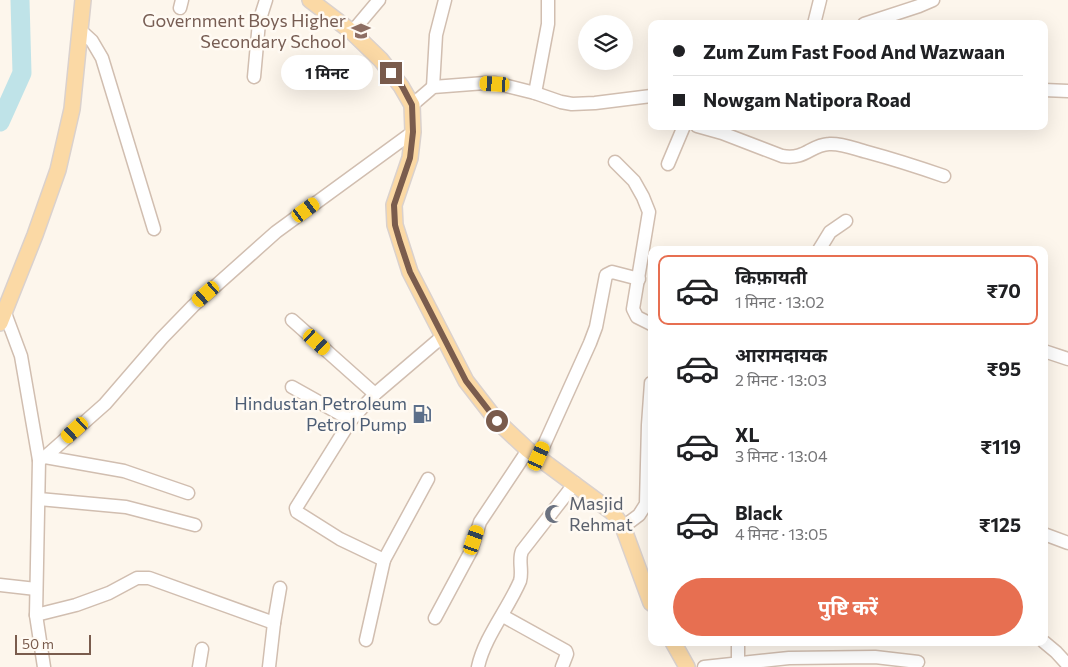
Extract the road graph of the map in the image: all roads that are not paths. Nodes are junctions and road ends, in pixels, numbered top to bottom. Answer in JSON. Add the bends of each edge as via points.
{"nodes":[{"id":1,"x":83,"y":0,"type":"edge"},
{"id":2,"x":266,"y":0,"type":"edge"},
{"id":3,"x":310,"y":0,"type":"edge"},
{"id":4,"x":379,"y":0,"type":"edge"},
{"id":5,"x":445,"y":0,"type":"edge"},
{"id":6,"x":548,"y":0,"type":"edge"},
{"id":7,"x":820,"y":0,"type":"edge"},
{"id":8,"x":933,"y":0,"type":"edge"},
{"id":9,"x":815,"y":20,"type":"edge"},
{"id":10,"x":876,"y":20,"type":"edge"},
{"id":11,"x":80,"y":30,"type":"junction"},
{"id":12,"x":352,"y":32,"type":"junction"},
{"id":13,"x":254,"y":76,"type":"dead end"},
{"id":14,"x":433,"y":87,"type":"junction"},
{"id":15,"x":1048,"y":90,"type":"edge"},
{"id":16,"x":1068,"y":90,"type":"edge"},
{"id":17,"x":536,"y":93,"type":"junction"},
{"id":18,"x":648,"y":96,"type":"edge"},
{"id":19,"x":412,"y":105,"type":"junction"},
{"id":20,"x":682,"y":130,"type":"edge"},
{"id":21,"x":711,"y":130,"type":"edge"},
{"id":22,"x":413,"y":132,"type":"junction"},
{"id":23,"x":615,"y":162,"type":"dead end"},
{"id":24,"x":668,"y":164,"type":"dead end"},
{"id":25,"x":944,"y":176,"type":"dead end"},
{"id":26,"x":846,"y":221,"type":"dead end"},
{"id":27,"x":154,"y":229,"type":"dead end"},
{"id":28,"x":821,"y":246,"type":"edge"},
{"id":29,"x":640,"y":279,"type":"junction"},
{"id":30,"x":2,"y":318,"type":"edge"},
{"id":31,"x":292,"y":320,"type":"dead end"},
{"id":32,"x":648,"y":322,"type":"edge"},
{"id":33,"x":443,"y":336,"type":"junction"},
{"id":34,"x":1048,"y":352,"type":"edge"},
{"id":35,"x":1068,"y":359,"type":"edge"},
{"id":36,"x":292,"y":387,"type":"dead end"},
{"id":37,"x":375,"y":394,"type":"junction"},
{"id":38,"x":351,"y":420,"type":"junction"},
{"id":39,"x":648,"y":425,"type":"edge"},
{"id":40,"x":534,"y":453,"type":"junction"},
{"id":41,"x":42,"y":458,"type":"junction"},
{"id":42,"x":428,"y":479,"type":"dead end"},
{"id":43,"x":575,"y":483,"type":"junction"},
{"id":44,"x":188,"y":493,"type":"dead end"},
{"id":45,"x":38,"y":499,"type":"junction"},
{"id":46,"x":195,"y":525,"type":"dead end"},
{"id":47,"x":623,"y":527,"type":"junction"},
{"id":48,"x":1048,"y":536,"type":"edge"},
{"id":49,"x":1068,"y":544,"type":"edge"},
{"id":50,"x":384,"y":560,"type":"junction"},
{"id":51,"x":0,"y":586,"type":"edge"},
{"id":52,"x":280,"y":588,"type":"dead end"},
{"id":53,"x":36,"y":589,"type":"junction"},
{"id":54,"x":648,"y":595,"type":"edge"},
{"id":55,"x":36,"y":615,"type":"junction"},
{"id":56,"x":502,"y":616,"type":"junction"},
{"id":57,"x":435,"y":618,"type":"dead end"},
{"id":58,"x":274,"y":623,"type":"junction"},
{"id":59,"x":366,"y":640,"type":"dead end"},
{"id":60,"x":1048,"y":645,"type":"edge"},
{"id":61,"x":675,"y":646,"type":"edge"},
{"id":62,"x":738,"y":646,"type":"edge"},
{"id":63,"x":202,"y":649,"type":"dead end"},
{"id":64,"x":918,"y":662,"type":"dead end"},
{"id":65,"x":738,"y":664,"type":"junction"},
{"id":66,"x":1068,"y":665,"type":"edge"},
{"id":67,"x":44,"y":667,"type":"edge"},
{"id":68,"x":199,"y":667,"type":"edge"},
{"id":69,"x":269,"y":667,"type":"edge"},
{"id":70,"x":478,"y":667,"type":"edge"},
{"id":71,"x":562,"y":667,"type":"edge"},
{"id":72,"x":687,"y":667,"type":"edge"},
{"id":73,"x":704,"y":667,"type":"edge"}],
"edges":[{"from":1,"to":11,"type":"main road"},
{"from":2,"to":13,"type":"street","via":[[259,22]]},
{"from":3,"to":12,"type":"main road"},
{"from":4,"to":12,"type":"street"},
{"from":5,"to":14,"type":"street","via":[[436,35]]},
{"from":6,"to":17,"type":"street","via":[[548,24]]},
{"from":7,"to":9,"type":"street"},
{"from":8,"to":10,"type":"street"},
{"from":11,"to":27,"type":"street","via":[[92,41],[102,58]]},
{"from":11,"to":30,"type":"main road","via":[[72,109],[58,170]]},
{"from":12,"to":19,"type":"main road","via":[[381,60],[402,86]]},
{"from":14,"to":17,"type":"street","via":[[490,83]]},
{"from":14,"to":19,"type":"street"},
{"from":15,"to":16,"type":"street"},
{"from":17,"to":18,"type":"street","via":[[572,104]]},
{"from":19,"to":22,"type":"main road"},
{"from":20,"to":24,"type":"street"},
{"from":21,"to":25,"type":"street","via":[[791,158],[830,144]]},
{"from":22,"to":33,"type":"main road","via":[[410,158],[394,205],[395,225],[410,272]]},
{"from":22,"to":41,"type":"street","via":[[276,232],[193,306],[105,404]]},
{"from":23,"to":29,"type":"street","via":[[634,181],[649,212]]},
{"from":26,"to":28,"type":"street","via":[[830,232]]},
{"from":29,"to":32,"type":"street","via":[[634,314]]},
{"from":29,"to":40,"type":"street","via":[[612,272],[606,275],[590,343]]},
{"from":30,"to":41,"type":"street","via":[[20,356]]},
{"from":31,"to":37,"type":"street"},
{"from":33,"to":37,"type":"street"},
{"from":33,"to":40,"type":"main road","via":[[466,381],[497,421]]},
{"from":34,"to":35,"type":"street"},
{"from":36,"to":38,"type":"street"},
{"from":37,"to":38,"type":"street"},
{"from":38,"to":50,"type":"street","via":[[296,510],[299,515]]},
{"from":39,"to":47,"type":"street","via":[[646,504],[639,515]]},
{"from":40,"to":43,"type":"main road"},
{"from":40,"to":57,"type":"street","via":[[480,522],[471,551]]},
{"from":41,"to":44,"type":"street","via":[[124,471]]},
{"from":41,"to":45,"type":"street"},
{"from":42,"to":50,"type":"street"},
{"from":43,"to":47,"type":"main road","via":[[612,512]]},
{"from":43,"to":56,"type":"street","via":[[522,551],[520,581]]},
{"from":45,"to":46,"type":"street","via":[[126,507]]},
{"from":45,"to":53,"type":"street"},
{"from":47,"to":54,"type":"main road"},
{"from":48,"to":49,"type":"street"},
{"from":50,"to":59,"type":"street"},
{"from":51,"to":53,"type":"street"},
{"from":52,"to":58,"type":"street"},
{"from":53,"to":55,"type":"street"},
{"from":55,"to":58,"type":"street","via":[[76,605],[141,577]]},
{"from":55,"to":67,"type":"street"},
{"from":56,"to":70,"type":"street"},
{"from":56,"to":71,"type":"street","via":[[566,651],[568,654]]},
{"from":58,"to":69,"type":"street"},
{"from":60,"to":66,"type":"street"},
{"from":61,"to":72,"type":"main road"},
{"from":62,"to":65,"type":"street"},
{"from":63,"to":68,"type":"street"},
{"from":64,"to":65,"type":"street","via":[[875,657],[789,658]]},
{"from":65,"to":73,"type":"street"}]}
